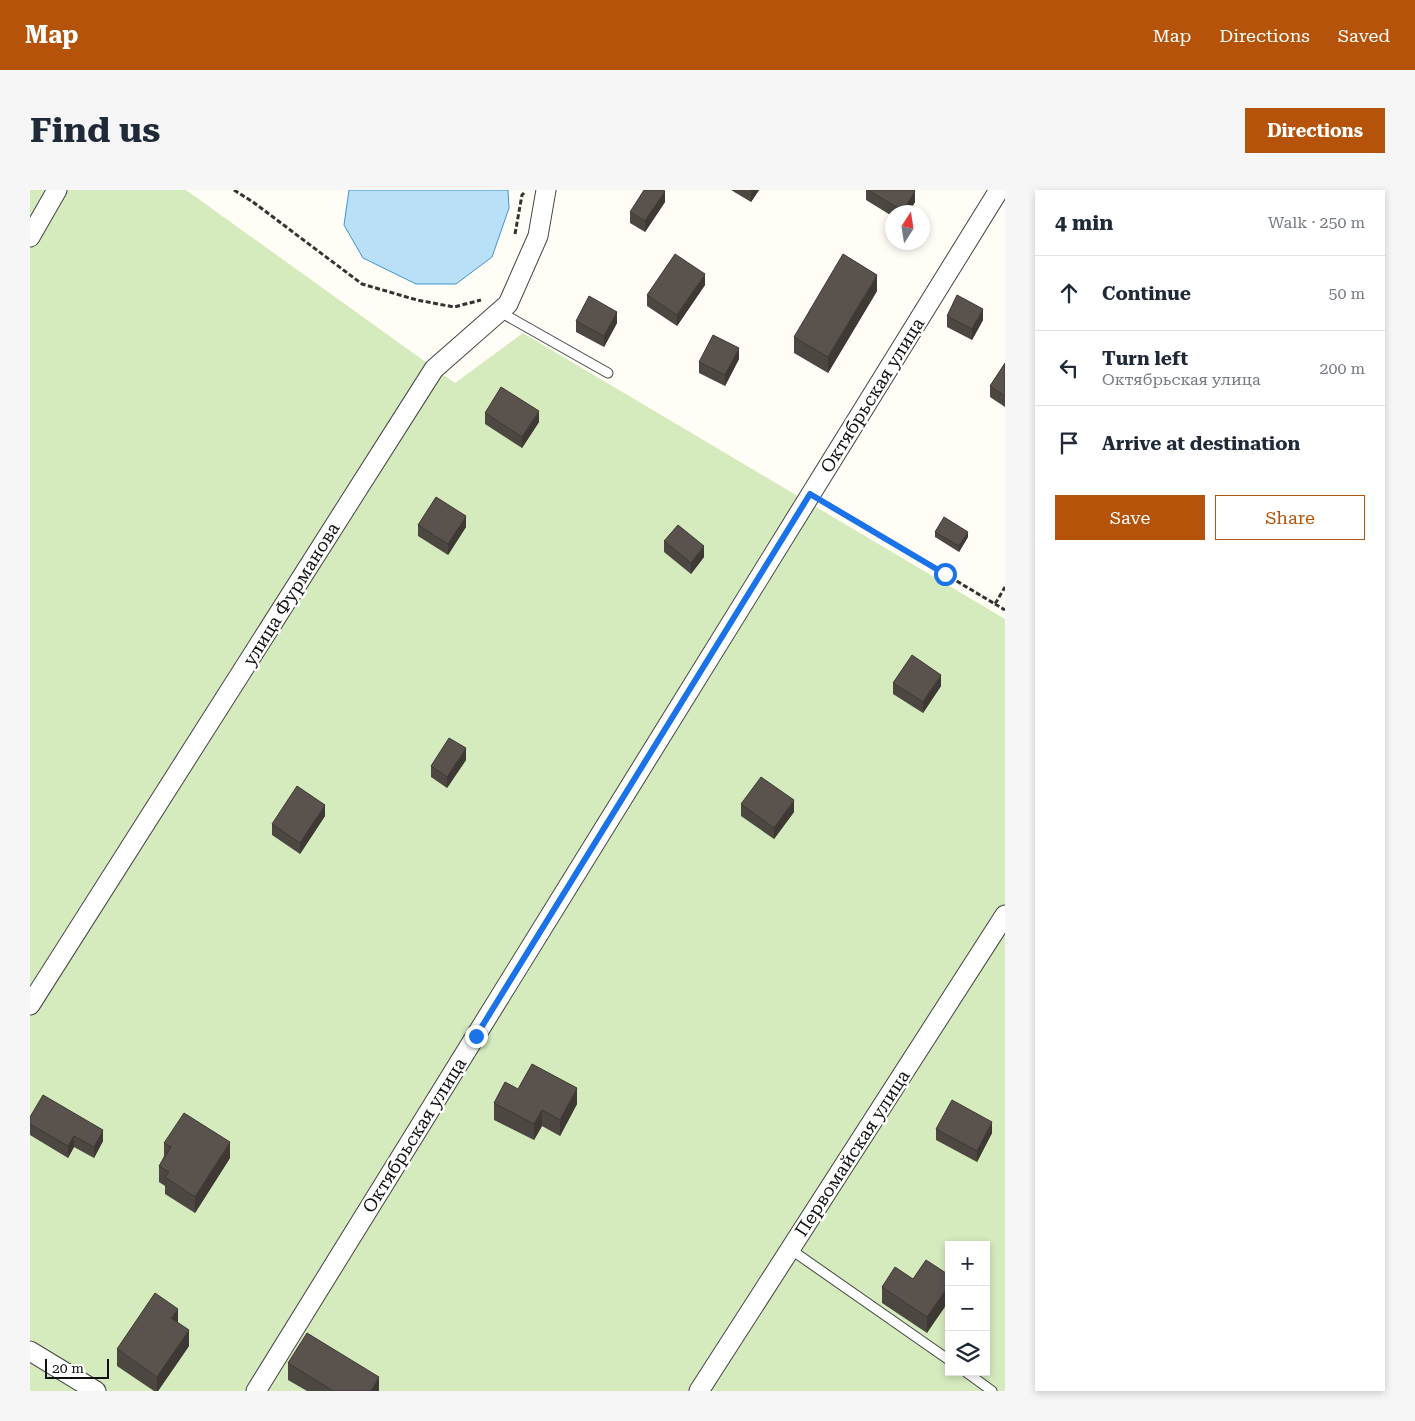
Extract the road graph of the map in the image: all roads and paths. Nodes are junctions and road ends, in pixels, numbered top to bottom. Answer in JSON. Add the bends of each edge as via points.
{"nodes":[{"id":1,"x":57,"y":190,"type":"edge"},
{"id":2,"x":234,"y":190,"type":"edge"},
{"id":3,"x":526,"y":190,"type":"edge"},
{"id":4,"x":546,"y":190,"type":"edge"},
{"id":5,"x":999,"y":190,"type":"edge"},
{"id":6,"x":30,"y":237,"type":"edge"},
{"id":7,"x":513,"y":241,"type":"dead end"},
{"id":8,"x":485,"y":299,"type":"dead end"},
{"id":9,"x":500,"y":312,"type":"junction"},
{"id":10,"x":608,"y":374,"type":"dead end"},
{"id":11,"x":810,"y":494,"type":"junction"},
{"id":12,"x":1005,"y":587,"type":"edge"},
{"id":13,"x":995,"y":604,"type":"junction"},
{"id":14,"x":1005,"y":610,"type":"edge"},
{"id":15,"x":1005,"y":915,"type":"edge"},
{"id":16,"x":30,"y":1005,"type":"edge"},
{"id":17,"x":790,"y":1249,"type":"junction"},
{"id":18,"x":30,"y":1351,"type":"edge"},
{"id":19,"x":945,"y":1357,"type":"edge"},
{"id":20,"x":971,"y":1376,"type":"edge"},
{"id":21,"x":96,"y":1391,"type":"edge"},
{"id":22,"x":256,"y":1391,"type":"edge"},
{"id":23,"x":699,"y":1391,"type":"edge"},
{"id":24,"x":992,"y":1391,"type":"edge"}],
"edges":[{"from":1,"to":6,"type":"street"},
{"from":2,"to":8,"type":"path","via":[[362,284],[454,307]]},
{"from":3,"to":7,"type":"path","via":[[522,195]]},
{"from":4,"to":9,"type":"street","name":"улица Фурманова","via":[[538,236],[508,304]]},
{"from":5,"to":11,"type":"street","name":"Октябрьская улица"},
{"from":9,"to":10,"type":"lane"},
{"from":9,"to":16,"type":"street","name":"улица Фурманова","via":[[434,369]]},
{"from":11,"to":13,"type":"path"},
{"from":11,"to":22,"type":"street","name":"Октябрьская улица"},
{"from":12,"to":13,"type":"path"},
{"from":13,"to":14,"type":"path"},
{"from":15,"to":17,"type":"street","name":"Первомайская улица"},
{"from":17,"to":19,"type":"lane"},
{"from":17,"to":23,"type":"street","name":"Первомайская улица"},
{"from":18,"to":21,"type":"street"},
{"from":20,"to":24,"type":"lane"}]}
